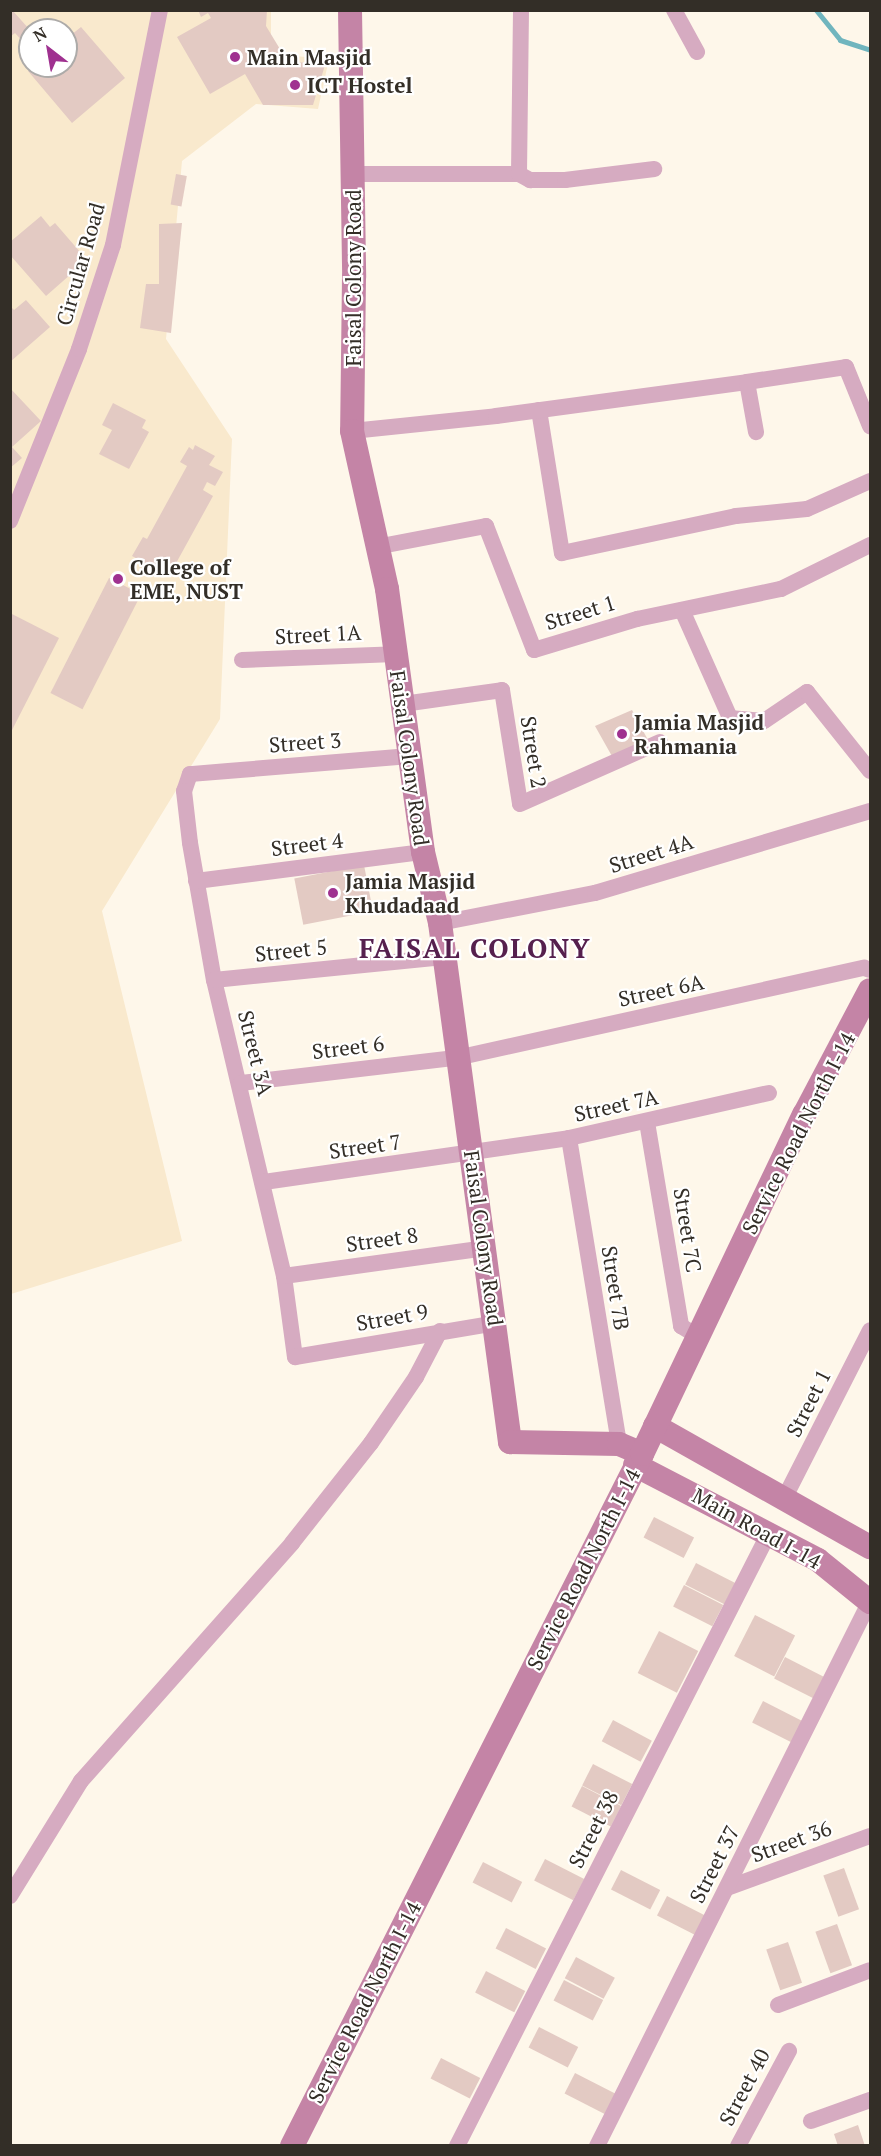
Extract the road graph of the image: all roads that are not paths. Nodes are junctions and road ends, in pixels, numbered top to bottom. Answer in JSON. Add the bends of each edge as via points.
{"nodes":[{"id":1,"x":160,"y":10,"type":"edge"},
{"id":2,"x":350,"y":10,"type":"edge"},
{"id":3,"x":521,"y":10,"type":"edge"},
{"id":4,"x":674,"y":10,"type":"edge"},
{"id":5,"x":697,"y":52,"type":"dead end"},
{"id":6,"x":654,"y":169,"type":"dead end"},
{"id":7,"x":353,"y":174,"type":"junction"},
{"id":8,"x":519,"y":174,"type":"junction"},
{"id":9,"x":747,"y":382,"type":"junction"},
{"id":10,"x":539,"y":410,"type":"junction"},
{"id":11,"x":870,"y":426,"type":"edge"},
{"id":12,"x":352,"y":431,"type":"junction"},
{"id":13,"x":756,"y":432,"type":"dead end"},
{"id":14,"x":870,"y":481,"type":"edge"},
{"id":15,"x":10,"y":521,"type":"edge"},
{"id":16,"x":870,"y":545,"type":"edge"},
{"id":17,"x":376,"y":548,"type":"junction"},
{"id":18,"x":682,"y":610,"type":"junction"},
{"id":19,"x":395,"y":654,"type":"junction"},
{"id":20,"x":242,"y":660,"type":"dead end"},
{"id":21,"x":403,"y":704,"type":"junction"},
{"id":22,"x":660,"y":741,"type":"dead end"},
{"id":23,"x":410,"y":756,"type":"junction"},
{"id":24,"x":203,"y":771,"type":"joint"},
{"id":25,"x":870,"y":771,"type":"edge"},
{"id":26,"x":870,"y":811,"type":"edge"},
{"id":27,"x":423,"y":852,"type":"junction"},
{"id":28,"x":196,"y":881,"type":"junction"},
{"id":29,"x":440,"y":923,"type":"junction"},
{"id":30,"x":444,"y":957,"type":"junction"},
{"id":31,"x":870,"y":970,"type":"edge"},
{"id":32,"x":214,"y":980,"type":"junction"},
{"id":33,"x":870,"y":990,"type":"edge"},
{"id":34,"x":461,"y":1056,"type":"junction"},
{"id":35,"x":241,"y":1083,"type":"junction"},
{"id":36,"x":769,"y":1093,"type":"dead end"},
{"id":37,"x":647,"y":1122,"type":"junction"},
{"id":38,"x":569,"y":1138,"type":"junction"},
{"id":39,"x":472,"y":1154,"type":"junction"},
{"id":40,"x":264,"y":1182,"type":"junction"},
{"id":41,"x":486,"y":1248,"type":"junction"},
{"id":42,"x":284,"y":1276,"type":"junction"},
{"id":43,"x":497,"y":1323,"type":"junction"},
{"id":44,"x":870,"y":1330,"type":"edge"},
{"id":45,"x":440,"y":1331,"type":"junction"},
{"id":46,"x":697,"y":1336,"type":"junction"},
{"id":47,"x":295,"y":1357,"type":"joint"},
{"id":48,"x":655,"y":1426,"type":"junction"},
{"id":49,"x":620,"y":1444,"type":"junction"},
{"id":50,"x":639,"y":1459,"type":"junction"},
{"id":51,"x":748,"y":1477,"type":"junction"},
{"id":52,"x":785,"y":1497,"type":"junction"},
{"id":53,"x":729,"y":1511,"type":"junction"},
{"id":54,"x":769,"y":1533,"type":"junction"},
{"id":55,"x":870,"y":1547,"type":"edge"},
{"id":56,"x":870,"y":1601,"type":"edge"},
{"id":57,"x":870,"y":1836,"type":"edge"},
{"id":58,"x":727,"y":1888,"type":"junction"},
{"id":59,"x":10,"y":1896,"type":"edge"},
{"id":60,"x":870,"y":1970,"type":"edge"},
{"id":61,"x":778,"y":2006,"type":"dead end"},
{"id":62,"x":789,"y":2051,"type":"dead end"},
{"id":63,"x":870,"y":2100,"type":"edge"},
{"id":64,"x":811,"y":2121,"type":"dead end"},
{"id":65,"x":292,"y":2145,"type":"edge"},
{"id":66,"x":457,"y":2145,"type":"edge"},
{"id":67,"x":597,"y":2145,"type":"edge"},
{"id":68,"x":738,"y":2145,"type":"edge"}],
"edges":[{"from":1,"to":15,"type":"street","name":"Circular Road","via":[[112,245],[79,349]]},
{"from":2,"to":7,"type":"main road","name":"Faisal Colony Road"},
{"from":3,"to":8,"type":"street"},
{"from":4,"to":5,"type":"street"},
{"from":6,"to":8,"type":"street","via":[[565,180],[530,180]]},
{"from":7,"to":8,"type":"street"},
{"from":7,"to":12,"type":"main road","name":"Faisal Colony Road"},
{"from":9,"to":10,"type":"street"},
{"from":9,"to":11,"type":"street","via":[[846,367]]},
{"from":9,"to":13,"type":"street"},
{"from":10,"to":12,"type":"street"},
{"from":10,"to":14,"type":"street","via":[[562,553],[736,516],[807,509]]},
{"from":12,"to":17,"type":"main road","name":"Faisal Colony Road"},
{"from":16,"to":18,"type":"street","name":"Street 1","via":[[782,589]]},
{"from":17,"to":18,"type":"street","name":"Street 1","via":[[486,526],[534,650]]},
{"from":17,"to":19,"type":"main road","name":"Faisal Colony Road"},
{"from":18,"to":25,"type":"street","via":[[730,718],[764,721],[807,692]]},
{"from":19,"to":20,"type":"street","name":"Street 1A"},
{"from":19,"to":21,"type":"main road","name":"Faisal Colony Road"},
{"from":21,"to":22,"type":"street","name":"Street 2","via":[[502,690],[520,804]]},
{"from":21,"to":23,"type":"main road","name":"Faisal Colony Road"},
{"from":23,"to":24,"type":"street","name":"Street 3"},
{"from":23,"to":27,"type":"main road","name":"Faisal Colony Road"},
{"from":24,"to":28,"type":"street","name":"Street 3A","via":[[190,774],[184,790]]},
{"from":26,"to":29,"type":"street","name":"Street 4A","via":[[595,893]]},
{"from":27,"to":28,"type":"street","name":"Street 4"},
{"from":27,"to":29,"type":"main road","name":"Faisal Colony Road"},
{"from":28,"to":32,"type":"street","name":"Street 3A"},
{"from":29,"to":30,"type":"main road","name":"Faisal Colony Road"},
{"from":30,"to":32,"type":"street","name":"Street 5"},
{"from":30,"to":34,"type":"main road","name":"Faisal Colony Road"},
{"from":31,"to":34,"type":"street","name":"Street 6A","via":[[864,968]]},
{"from":32,"to":35,"type":"street","name":"Street 3A"},
{"from":33,"to":46,"type":"main road","name":"Service Road North I-14"},
{"from":34,"to":35,"type":"street","name":"Street 6"},
{"from":34,"to":39,"type":"main road","name":"Faisal Colony Road"},
{"from":35,"to":40,"type":"street","name":"Street 3A"},
{"from":36,"to":37,"type":"street","name":"Street 7A"},
{"from":37,"to":38,"type":"street","name":"Street 7A"},
{"from":37,"to":46,"type":"street","name":"Street 7C","via":[[681,1326]]},
{"from":38,"to":39,"type":"street","name":"Street 7A"},
{"from":38,"to":49,"type":"street","name":"Street 7B"},
{"from":39,"to":40,"type":"street","name":"Street 7"},
{"from":39,"to":41,"type":"main road","name":"Faisal Colony Road"},
{"from":40,"to":42,"type":"street","name":"Street 3A"},
{"from":41,"to":42,"type":"street","name":"Street 8"},
{"from":41,"to":43,"type":"main road","name":"Faisal Colony Road"},
{"from":42,"to":47,"type":"street","name":"Street 3A"},
{"from":43,"to":45,"type":"street","name":"Street 9"},
{"from":43,"to":49,"type":"main road","name":"Faisal Colony Road","via":[[510,1442]]},
{"from":44,"to":52,"type":"street","name":"Street 1"},
{"from":45,"to":47,"type":"street","name":"Street 9"},
{"from":45,"to":59,"type":"street","via":[[416,1377],[371,1443],[292,1543],[81,1781]]},
{"from":46,"to":48,"type":"main road","name":"Service Road North I-14"},
{"from":48,"to":50,"type":"main road","name":"Service Road North I-14"},
{"from":48,"to":51,"type":"main road","name":"Main Road I-14"},
{"from":49,"to":50,"type":"main road","name":"Faisal Colony Road"},
{"from":50,"to":53,"type":"main road","name":"Main Road I-14"},
{"from":50,"to":65,"type":"main road","name":"Service Road North I-14"},
{"from":51,"to":52,"type":"main road","name":"Main Road I-14"},
{"from":51,"to":53,"type":"main road"},
{"from":52,"to":55,"type":"main road","name":"Main Road I-14"},
{"from":53,"to":54,"type":"main road","name":"Main Road I-14"},
{"from":54,"to":56,"type":"main road","name":"Main Road I-14","via":[[818,1560]]},
{"from":54,"to":66,"type":"street","name":"Street 38"},
{"from":56,"to":58,"type":"street","name":"Street 37"},
{"from":57,"to":58,"type":"street","name":"Street 36"},
{"from":58,"to":67,"type":"street","name":"Street 37"},
{"from":60,"to":61,"type":"street"},
{"from":62,"to":68,"type":"street","name":"Street 40"},
{"from":63,"to":64,"type":"street"}]}
